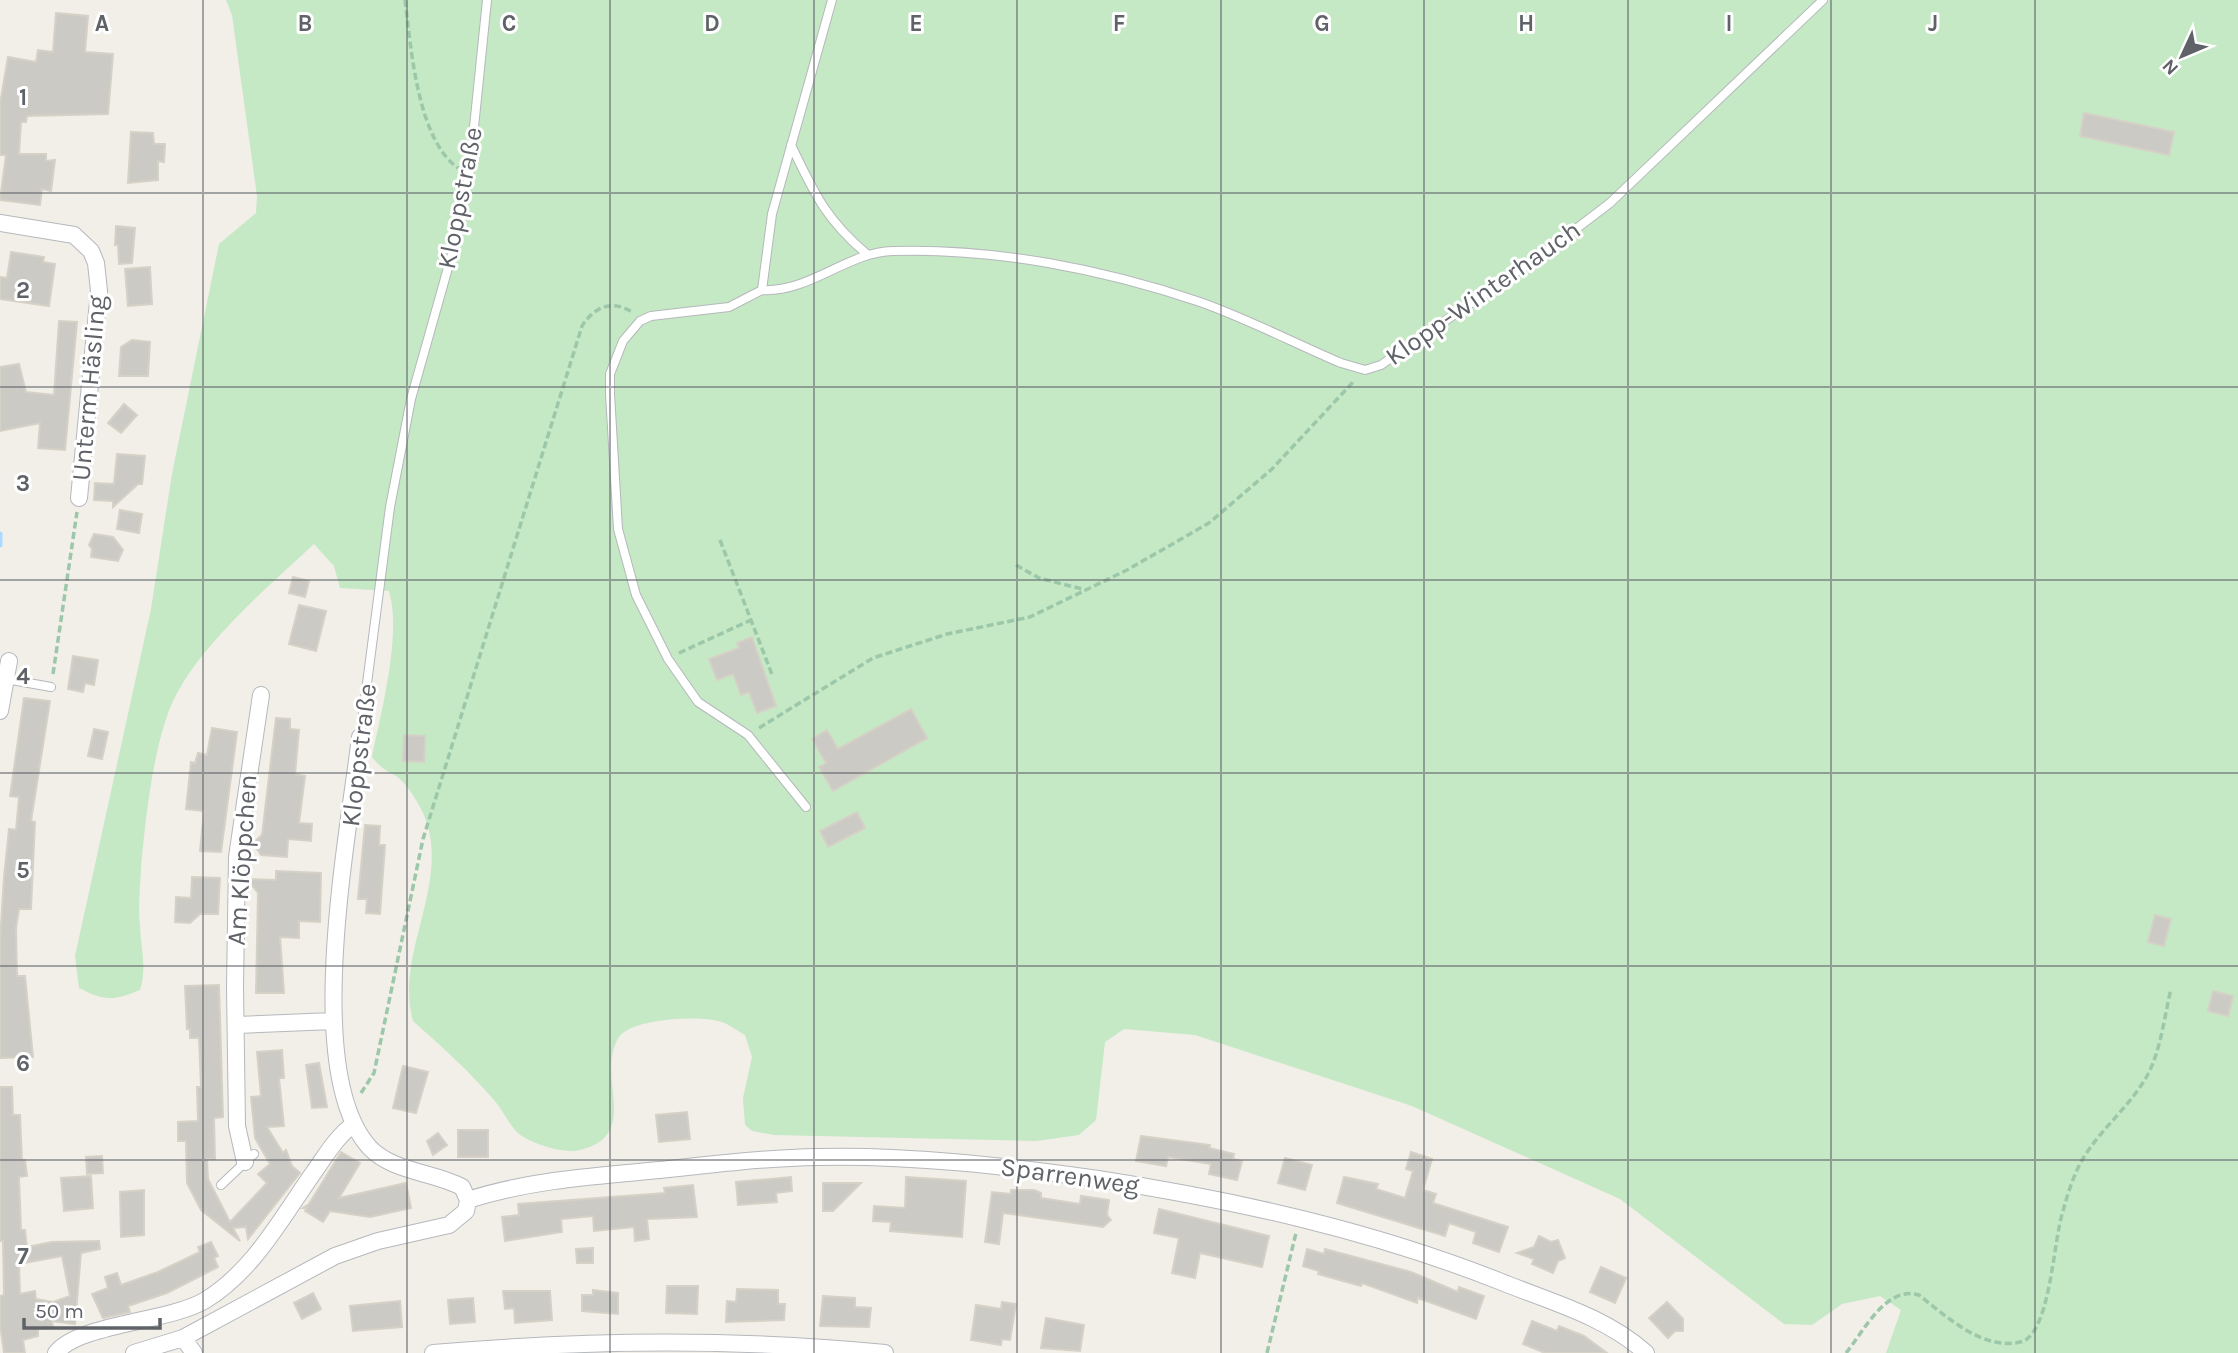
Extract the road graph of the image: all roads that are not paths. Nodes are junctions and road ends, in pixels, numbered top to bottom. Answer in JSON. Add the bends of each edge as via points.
{"nodes":[{"id":1,"x":487,"y":0,"type":"edge"},
{"id":2,"x":832,"y":0,"type":"edge"},
{"id":3,"x":1823,"y":0,"type":"edge"},
{"id":4,"x":791,"y":145,"type":"junction"},
{"id":5,"x":0,"y":223,"type":"edge"},
{"id":6,"x":867,"y":255,"type":"junction"},
{"id":7,"x":762,"y":290,"type":"junction"},
{"id":8,"x":79,"y":498,"type":"road end"},
{"id":9,"x":9,"y":661,"type":"dead end"},
{"id":10,"x":6,"y":679,"type":"junction"},
{"id":11,"x":51,"y":687,"type":"road end"},
{"id":12,"x":261,"y":695,"type":"dead end"},
{"id":13,"x":0,"y":711,"type":"edge"},
{"id":14,"x":360,"y":737,"type":"joint"},
{"id":15,"x":806,"y":807,"type":"dead end"},
{"id":16,"x":333,"y":1021,"type":"junction"},
{"id":17,"x":237,"y":1025,"type":"junction"},
{"id":18,"x":355,"y":1124,"type":"junction"},
{"id":19,"x":250,"y":1158,"type":"joint"},
{"id":20,"x":221,"y":1185,"type":"dead end"},
{"id":21,"x":468,"y":1200,"type":"junction"},
{"id":22,"x":183,"y":1338,"type":"junction"},
{"id":23,"x":56,"y":1353,"type":"edge"},
{"id":24,"x":134,"y":1353,"type":"edge"},
{"id":25,"x":194,"y":1353,"type":"edge"},
{"id":26,"x":433,"y":1353,"type":"edge"},
{"id":27,"x":886,"y":1353,"type":"edge"},
{"id":28,"x":1646,"y":1353,"type":"edge"}],
"edges":[{"from":1,"to":14,"type":"lane","name":"Kloppstraße","via":[[469,176],[411,399],[390,507]]},
{"from":2,"to":4,"type":"lane"},
{"from":3,"to":6,"type":"lane","name":"Klopp-Winterhauch","via":[[1610,202],[1434,329],[1381,365],[1365,370],[1201,302],[1136,283],[989,254],[904,251]]},
{"from":4,"to":6,"type":"lane","via":[[827,215]]},
{"from":4,"to":7,"type":"lane","via":[[772,214]]},
{"from":5,"to":8,"type":"street","name":"Unterm Häsling","via":[[49,229],[82,240],[96,263],[99,291]]},
{"from":6,"to":7,"type":"lane","name":"Klopp-Winterhauch","via":[[794,285]]},
{"from":7,"to":15,"type":"lane","via":[[729,307],[663,312],[640,321],[623,341],[610,374],[618,529],[636,595],[668,659],[698,702],[748,735]]},
{"from":9,"to":10,"type":"street"},
{"from":10,"to":11,"type":"lane"},
{"from":10,"to":13,"type":"street"},
{"from":12,"to":17,"type":"street","name":"Am Klöppchen","via":[[237,857]]},
{"from":14,"to":16,"type":"street","name":"Kloppstraße","via":[[333,964]]},
{"from":16,"to":17,"type":"street"},
{"from":16,"to":18,"type":"street","name":"Kloppstraße"},
{"from":17,"to":19,"type":"street","name":"Am Klöppchen","via":[[237,1126]]},
{"from":18,"to":21,"type":"street","name":"Kloppstraße","via":[[378,1155],[449,1180],[462,1187]]},
{"from":18,"to":23,"type":"street","via":[[337,1139],[260,1249],[225,1286],[178,1312],[75,1337]]},
{"from":19,"to":20,"type":"lane","name":"Am Klöppchen"},
{"from":21,"to":22,"type":"street","via":[[466,1211],[449,1225],[335,1256]]},
{"from":21,"to":28,"type":"street","name":"Sparrenweg","via":[[526,1185],[753,1160],[939,1159],[1039,1171],[1234,1202],[1374,1238],[1477,1273],[1614,1329]]},
{"from":22,"to":24,"type":"street"},
{"from":22,"to":25,"type":"street"},
{"from":26,"to":27,"type":"street","via":[[625,1341],[723,1342]]}]}
